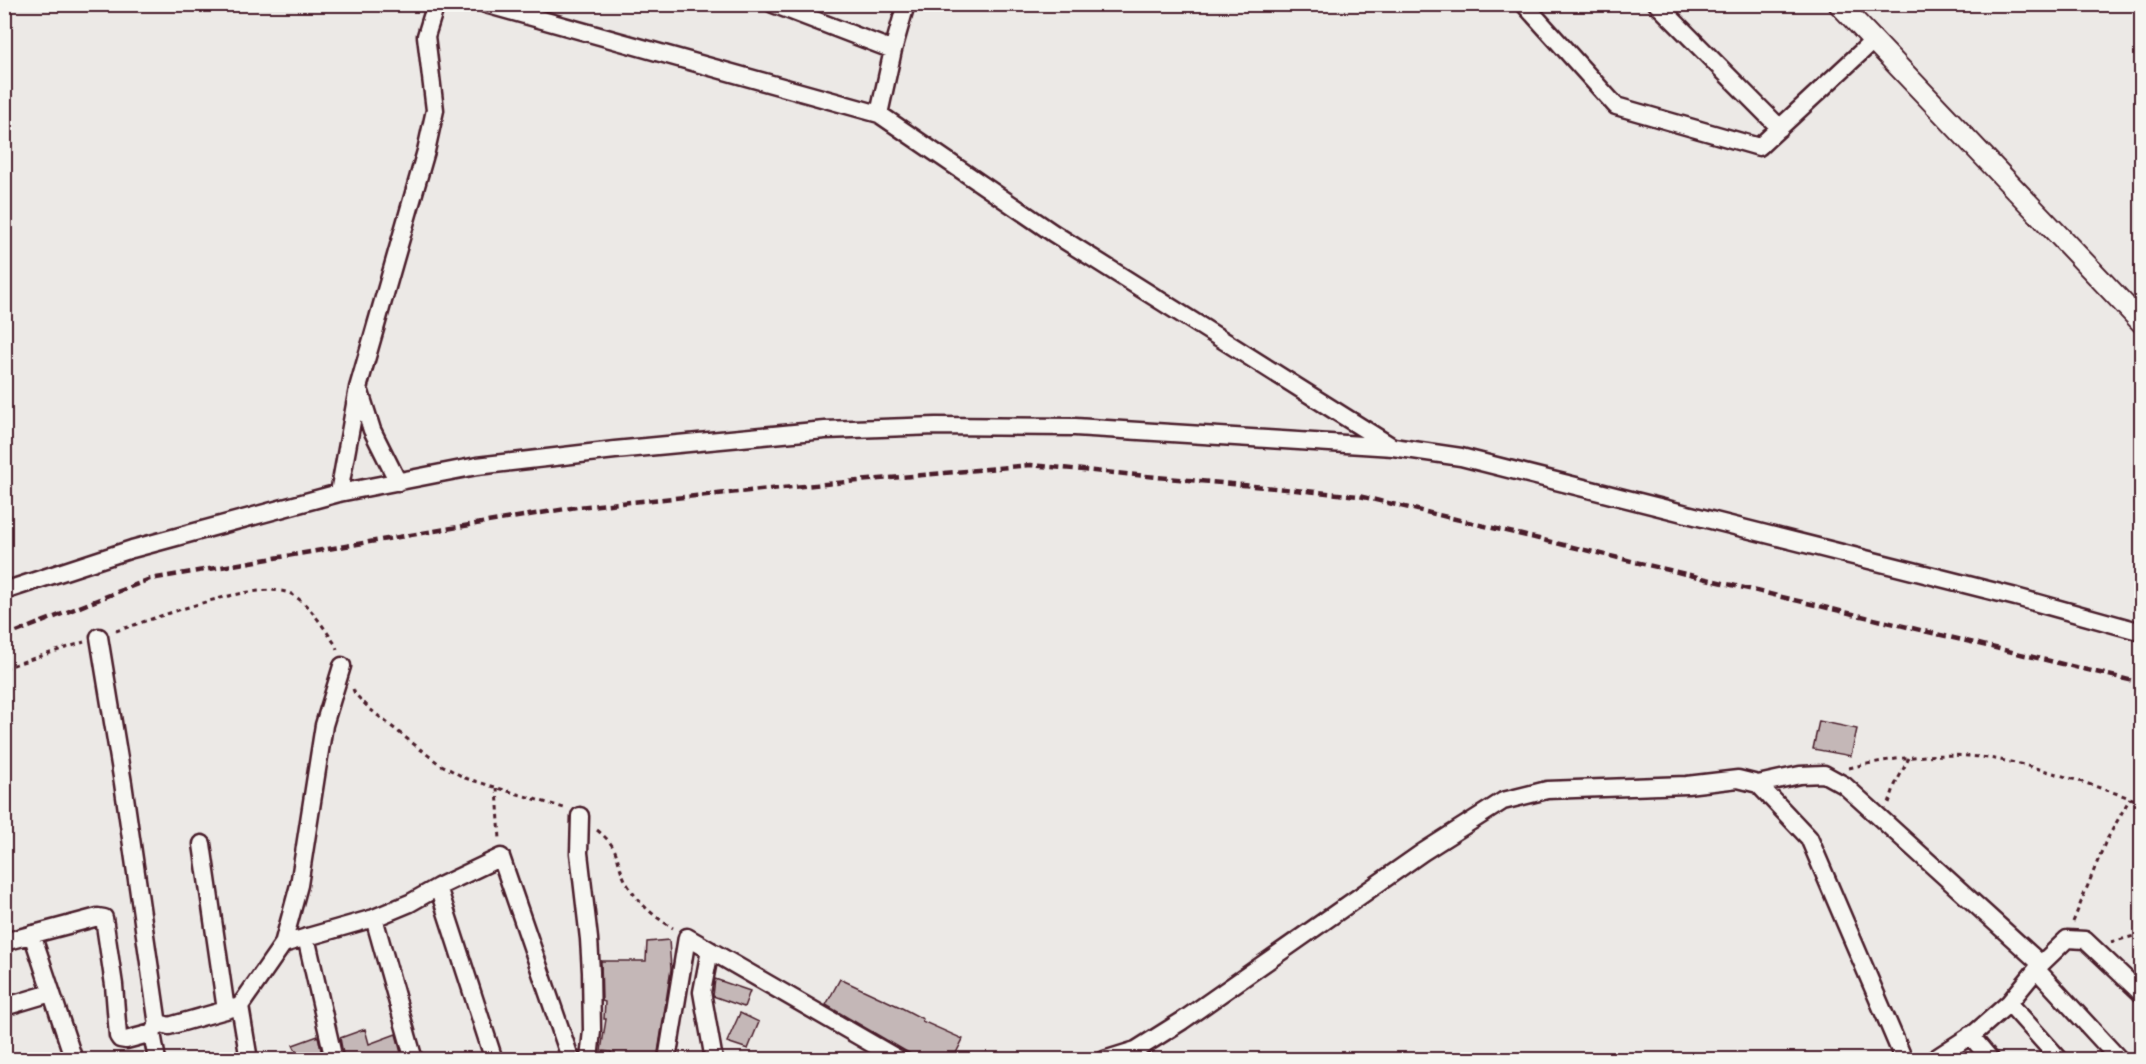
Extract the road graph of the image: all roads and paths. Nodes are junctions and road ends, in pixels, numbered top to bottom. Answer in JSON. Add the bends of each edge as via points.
{"nodes":[{"id":1,"x":436,"y":4,"type":"edge"},
{"id":2,"x":485,"y":4,"type":"edge"},
{"id":3,"x":773,"y":4,"type":"edge"},
{"id":4,"x":906,"y":4,"type":"edge"},
{"id":5,"x":1524,"y":4,"type":"edge"},
{"id":6,"x":1657,"y":4,"type":"edge"},
{"id":7,"x":1839,"y":4,"type":"edge"},
{"id":8,"x":1873,"y":40,"type":"junction"},
{"id":9,"x":893,"y":50,"type":"junction"},
{"id":10,"x":879,"y":114,"type":"junction"},
{"id":11,"x":1780,"y":128,"type":"junction"},
{"id":12,"x":2142,"y":323,"type":"edge"},
{"id":13,"x":358,"y":388,"type":"junction"},
{"id":14,"x":1393,"y":447,"type":"junction"},
{"id":15,"x":398,"y":482,"type":"junction"},
{"id":16,"x":339,"y":493,"type":"junction"},
{"id":17,"x":4,"y":591,"type":"edge"},
{"id":18,"x":2142,"y":632,"type":"edge"},
{"id":19,"x":99,"y":637,"type":"junction"},
{"id":20,"x":342,"y":666,"type":"junction"},
{"id":21,"x":4,"y":668,"type":"edge"},
{"id":22,"x":1909,"y":758,"type":"junction"},
{"id":23,"x":1824,"y":774,"type":"junction"},
{"id":24,"x":1758,"y":784,"type":"junction"},
{"id":25,"x":497,"y":788,"type":"junction"},
{"id":26,"x":2130,"y":798,"type":"junction"},
{"id":27,"x":2142,"y":802,"type":"edge"},
{"id":28,"x":580,"y":816,"type":"junction"},
{"id":29,"x":1885,"y":824,"type":"junction"},
{"id":30,"x":202,"y":844,"type":"dead end"},
{"id":31,"x":501,"y":857,"type":"junction"},
{"id":32,"x":438,"y":887,"type":"junction"},
{"id":33,"x":374,"y":918,"type":"junction"},
{"id":34,"x":32,"y":934,"type":"junction"},
{"id":35,"x":2142,"y":934,"type":"edge"},
{"id":36,"x":306,"y":937,"type":"junction"},
{"id":37,"x":687,"y":937,"type":"junction"},
{"id":38,"x":2067,"y":939,"type":"junction"},
{"id":39,"x":4,"y":942,"type":"edge"},
{"id":40,"x":283,"y":944,"type":"junction"},
{"id":41,"x":2092,"y":948,"type":"junction"},
{"id":42,"x":710,"y":950,"type":"junction"},
{"id":43,"x":2039,"y":967,"type":"junction"},
{"id":44,"x":51,"y":993,"type":"junction"},
{"id":45,"x":2142,"y":994,"type":"edge"},
{"id":46,"x":2009,"y":1003,"type":"junction"},
{"id":47,"x":4,"y":1007,"type":"edge"},
{"id":48,"x":233,"y":1008,"type":"junction"},
{"id":49,"x":156,"y":1028,"type":"junction"},
{"id":50,"x":1970,"y":1035,"type":"junction"},
{"id":51,"x":74,"y":1059,"type":"edge"},
{"id":52,"x":157,"y":1059,"type":"edge"},
{"id":53,"x":249,"y":1059,"type":"edge"},
{"id":54,"x":334,"y":1059,"type":"edge"},
{"id":55,"x":414,"y":1059,"type":"edge"},
{"id":56,"x":494,"y":1059,"type":"edge"},
{"id":57,"x":571,"y":1059,"type":"edge"},
{"id":58,"x":589,"y":1059,"type":"edge"},
{"id":59,"x":667,"y":1059,"type":"edge"},
{"id":60,"x":714,"y":1059,"type":"edge"},
{"id":61,"x":900,"y":1059,"type":"edge"},
{"id":62,"x":1104,"y":1059,"type":"edge"},
{"id":63,"x":1904,"y":1059,"type":"edge"},
{"id":64,"x":1933,"y":1059,"type":"edge"},
{"id":65,"x":1991,"y":1059,"type":"edge"},
{"id":66,"x":2060,"y":1059,"type":"edge"},
{"id":67,"x":2121,"y":1059,"type":"edge"}],
"edges":[{"from":1,"to":13,"type":"street","via":[[426,36],[435,110]]},
{"from":2,"to":10,"type":"street"},
{"from":3,"to":9,"type":"street"},
{"from":4,"to":9,"type":"street"},
{"from":5,"to":11,"type":"street","via":[[1616,106],[1760,147]]},
{"from":6,"to":11,"type":"street"},
{"from":7,"to":8,"type":"street"},
{"from":8,"to":11,"type":"street"},
{"from":8,"to":12,"type":"street"},
{"from":9,"to":10,"type":"street"},
{"from":10,"to":14,"type":"street","via":[[1053,233]]},
{"from":13,"to":15,"type":"street","via":[[372,430]]},
{"from":13,"to":16,"type":"street"},
{"from":14,"to":15,"type":"street","via":[[1075,427],[936,426],[825,430],[603,452],[477,466]]},
{"from":14,"to":18,"type":"street","via":[[1472,460]]},
{"from":15,"to":16,"type":"street"},
{"from":16,"to":17,"type":"street","via":[[132,549]]},
{"from":19,"to":20,"type":"path","via":[[237,593],[266,590],[292,594],[309,608],[335,644]]},
{"from":19,"to":21,"type":"path"},
{"from":19,"to":49,"type":"street"},
{"from":20,"to":25,"type":"path","via":[[355,694],[406,738],[465,778]]},
{"from":20,"to":40,"type":"street","via":[[324,725],[299,885]]},
{"from":22,"to":23,"type":"path"},
{"from":22,"to":26,"type":"path","via":[[1968,756],[2017,764]]},
{"from":22,"to":29,"type":"path","via":[[1895,785]]},
{"from":23,"to":24,"type":"street"},
{"from":23,"to":29,"type":"street","via":[[1844,785]]},
{"from":24,"to":62,"type":"street","via":[[1738,779],[1687,785],[1547,790],[1503,801],[1423,852],[1182,1021],[1136,1050]]},
{"from":24,"to":63,"type":"street","via":[[1809,838]]},
{"from":25,"to":28,"type":"path","via":[[561,806]]},
{"from":25,"to":31,"type":"path"},
{"from":26,"to":27,"type":"path"},
{"from":26,"to":38,"type":"path","via":[[2105,843]]},
{"from":28,"to":37,"type":"path","via":[[610,841],[637,899],[651,914]]},
{"from":28,"to":58,"type":"street","via":[[579,853],[591,972]]},
{"from":29,"to":43,"type":"street"},
{"from":30,"to":48,"type":"street"},
{"from":31,"to":32,"type":"street"},
{"from":31,"to":57,"type":"street"},
{"from":32,"to":33,"type":"street"},
{"from":32,"to":56,"type":"street"},
{"from":33,"to":36,"type":"street"},
{"from":33,"to":55,"type":"street"},
{"from":34,"to":39,"type":"street"},
{"from":34,"to":44,"type":"street"},
{"from":34,"to":49,"type":"street","via":[[104,918],[118,1036],[126,1040]]},
{"from":35,"to":41,"type":"path"},
{"from":36,"to":40,"type":"street"},
{"from":36,"to":54,"type":"street"},
{"from":37,"to":42,"type":"street"},
{"from":37,"to":59,"type":"street"},
{"from":38,"to":41,"type":"street","via":[[2085,940]]},
{"from":38,"to":43,"type":"street"},
{"from":40,"to":48,"type":"street"},
{"from":41,"to":45,"type":"street"},
{"from":42,"to":60,"type":"street","via":[[702,992]]},
{"from":42,"to":61,"type":"street"},
{"from":43,"to":46,"type":"street"},
{"from":43,"to":67,"type":"street"},
{"from":44,"to":47,"type":"street"},
{"from":44,"to":51,"type":"street"},
{"from":46,"to":50,"type":"street"},
{"from":46,"to":66,"type":"street"},
{"from":48,"to":49,"type":"street"},
{"from":48,"to":53,"type":"street"},
{"from":49,"to":52,"type":"street"},
{"from":50,"to":64,"type":"street"},
{"from":50,"to":65,"type":"street"}]}
